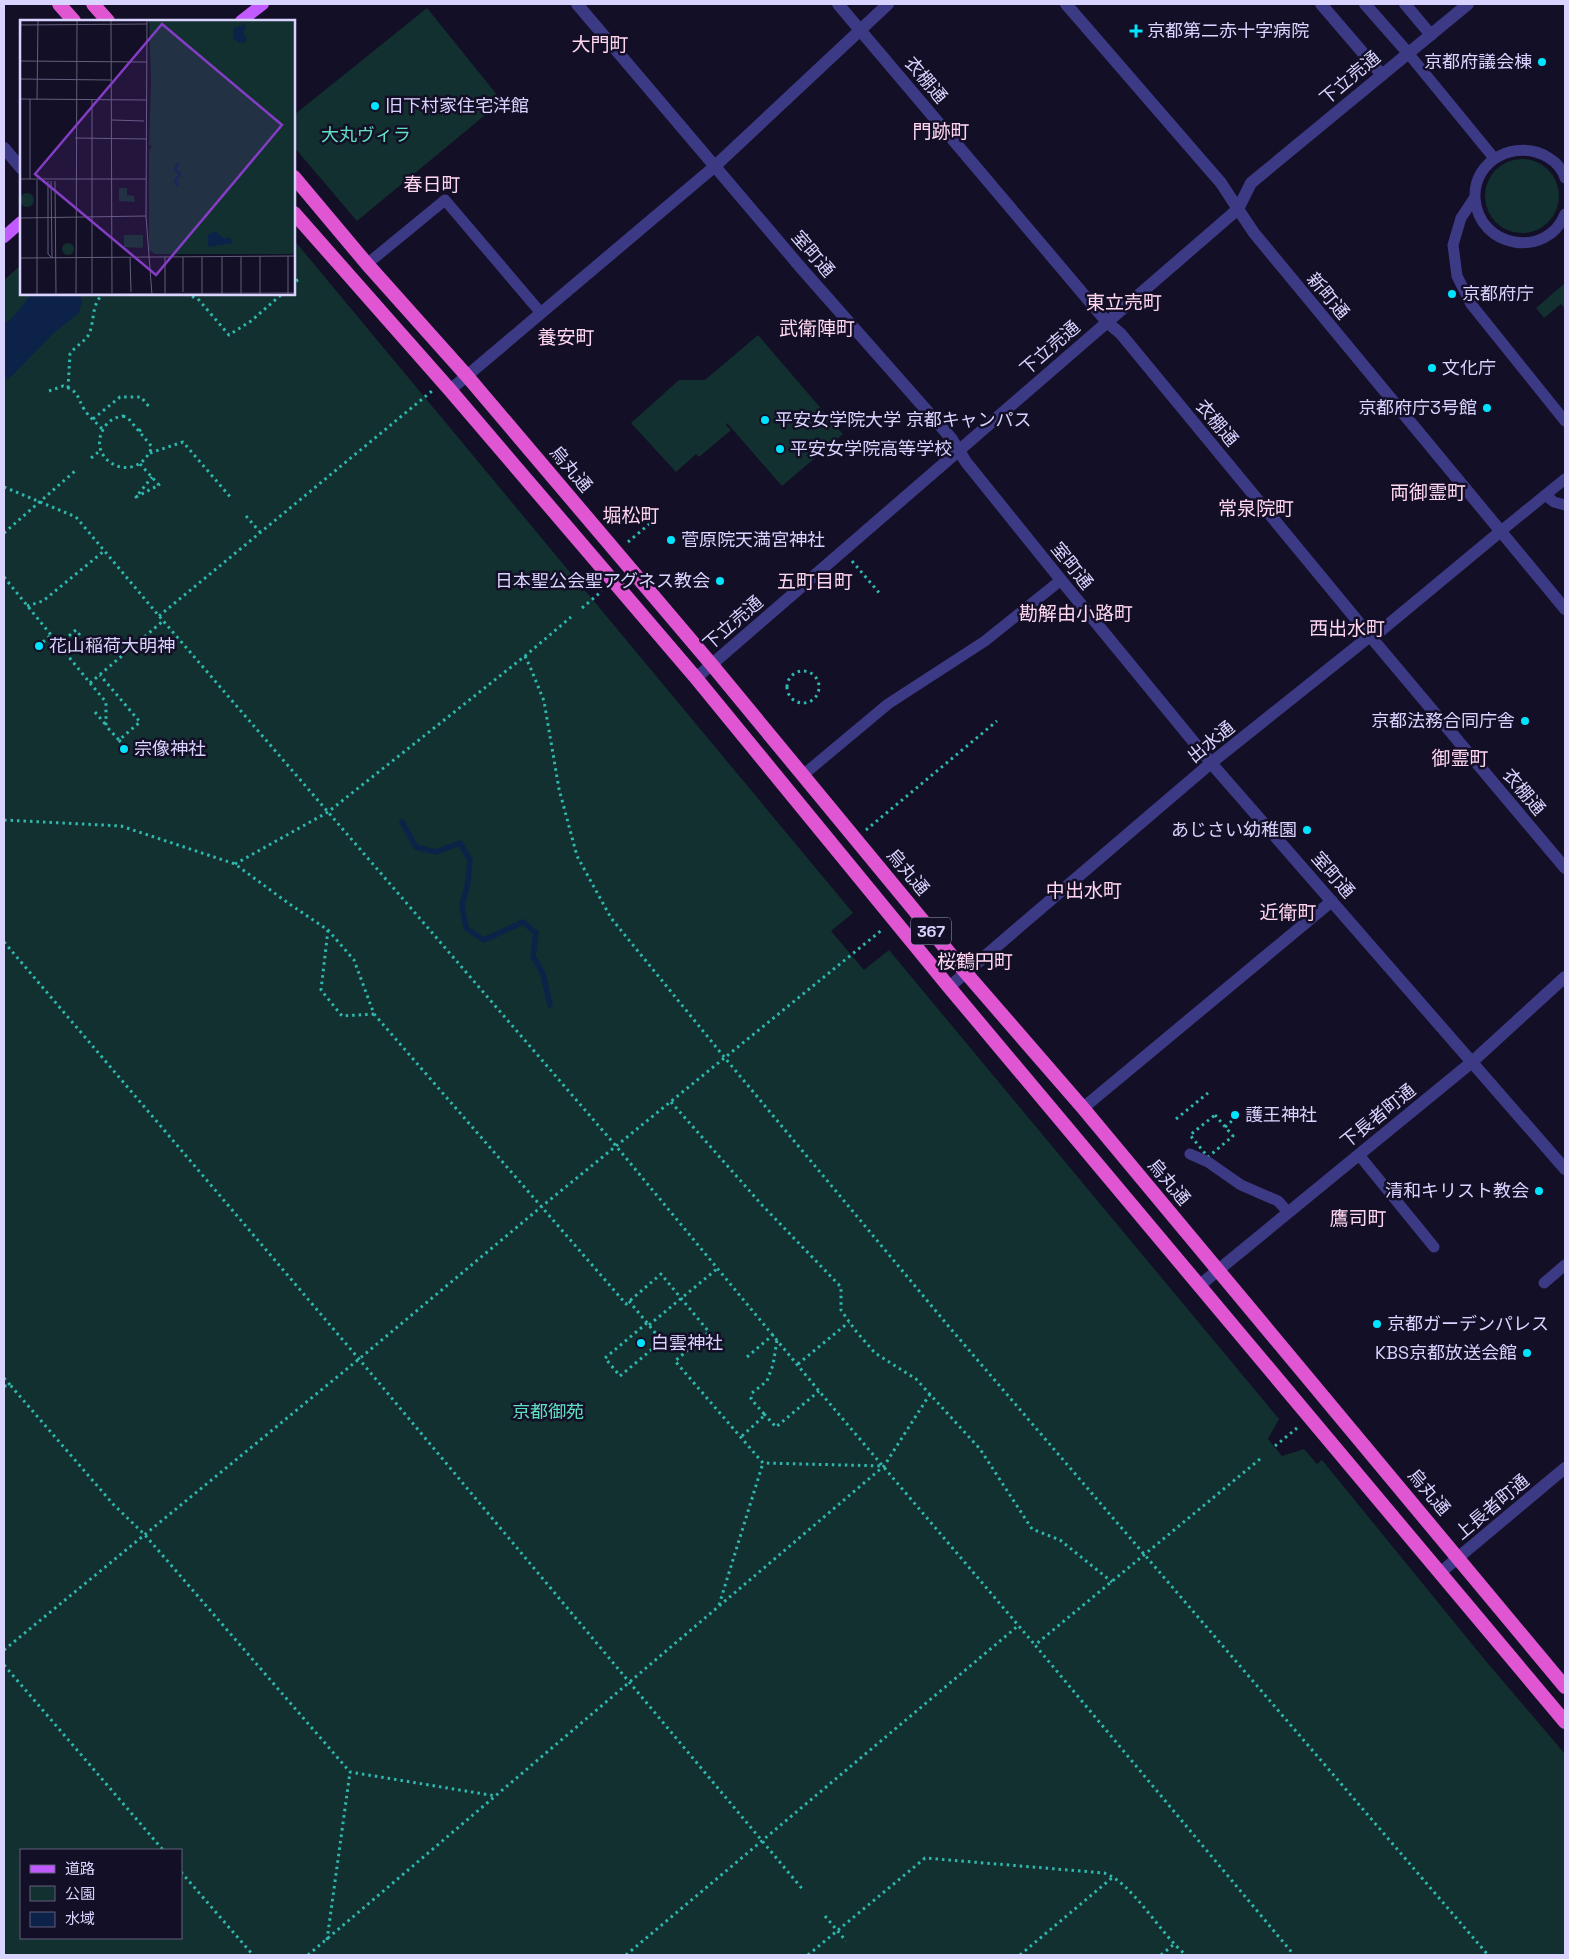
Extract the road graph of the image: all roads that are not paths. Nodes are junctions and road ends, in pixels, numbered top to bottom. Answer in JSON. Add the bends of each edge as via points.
{"nodes":[{"id":1,"x":59,"y":4,"type":"edge"},
{"id":2,"x":94,"y":4,"type":"edge"},
{"id":3,"x":263,"y":4,"type":"edge"},
{"id":4,"x":577,"y":4,"type":"edge"},
{"id":5,"x":838,"y":4,"type":"edge"},
{"id":6,"x":888,"y":4,"type":"edge"},
{"id":7,"x":1066,"y":4,"type":"edge"},
{"id":8,"x":1321,"y":4,"type":"edge"},
{"id":9,"x":1365,"y":4,"type":"edge"},
{"id":10,"x":1405,"y":4,"type":"edge"},
{"id":11,"x":1468,"y":4,"type":"edge"},
{"id":12,"x":73,"y":20,"type":"edge"},
{"id":13,"x":107,"y":20,"type":"edge"},
{"id":14,"x":243,"y":20,"type":"edge"},
{"id":15,"x":861,"y":30,"type":"junction"},
{"id":16,"x":1430,"y":34,"type":"junction"},
{"id":17,"x":1408,"y":53,"type":"junction"},
{"id":18,"x":1382,"y":75,"type":"junction"},
{"id":19,"x":4,"y":148,"type":"edge"},
{"id":20,"x":1494,"y":158,"type":"junction"},
{"id":21,"x":714,"y":166,"type":"junction"},
{"id":22,"x":20,"y":167,"type":"edge"},
{"id":23,"x":295,"y":178,"type":"edge"},
{"id":24,"x":1565,"y":178,"type":"edge"},
{"id":25,"x":1475,"y":197,"type":"junction"},
{"id":26,"x":1238,"y":209,"type":"junction"},
{"id":27,"x":295,"y":214,"type":"edge"},
{"id":28,"x":1565,"y":214,"type":"edge"},
{"id":29,"x":20,"y":223,"type":"edge"},
{"id":30,"x":4,"y":237,"type":"edge"},
{"id":31,"x":367,"y":264,"type":"junction"},
{"id":32,"x":541,"y":313,"type":"junction"},
{"id":33,"x":1107,"y":322,"type":"junction"},
{"id":34,"x":467,"y":376,"type":"junction"},
{"id":35,"x":450,"y":390,"type":"junction"},
{"id":36,"x":1565,"y":421,"type":"edge"},
{"id":37,"x":959,"y":451,"type":"junction"},
{"id":38,"x":1565,"y":479,"type":"edge"},
{"id":39,"x":1545,"y":495,"type":"junction"},
{"id":40,"x":1565,"y":505,"type":"edge"},
{"id":41,"x":1501,"y":531,"type":"junction"},
{"id":42,"x":1061,"y":580,"type":"junction"},
{"id":43,"x":1565,"y":609,"type":"edge"},
{"id":44,"x":1370,"y":636,"type":"junction"},
{"id":45,"x":712,"y":665,"type":"junction"},
{"id":46,"x":696,"y":678,"type":"junction"},
{"id":47,"x":1211,"y":763,"type":"junction"},
{"id":48,"x":803,"y":776,"type":"junction"},
{"id":49,"x":1565,"y":868,"type":"edge"},
{"id":50,"x":1332,"y":901,"type":"junction"},
{"id":51,"x":966,"y":972,"type":"junction"},
{"id":52,"x":1565,"y":977,"type":"edge"},
{"id":53,"x":949,"y":987,"type":"junction"},
{"id":54,"x":1472,"y":1062,"type":"junction"},
{"id":55,"x":1083,"y":1108,"type":"junction"},
{"id":56,"x":1190,"y":1154,"type":"dead end"},
{"id":57,"x":1359,"y":1155,"type":"junction"},
{"id":58,"x":1565,"y":1169,"type":"edge"},
{"id":59,"x":1288,"y":1212,"type":"junction"},
{"id":60,"x":1434,"y":1247,"type":"dead end"},
{"id":61,"x":1565,"y":1265,"type":"edge"},
{"id":62,"x":1208,"y":1277,"type":"junction"},
{"id":63,"x":1544,"y":1283,"type":"dead end"},
{"id":64,"x":1565,"y":1468,"type":"edge"},
{"id":65,"x":1459,"y":1558,"type":"junction"},
{"id":66,"x":1442,"y":1572,"type":"junction"},
{"id":67,"x":1565,"y":1687,"type":"edge"},
{"id":68,"x":1565,"y":1722,"type":"edge"}],
"edges":[{"from":1,"to":12,"type":"highway"},
{"from":2,"to":13,"type":"highway"},
{"from":3,"to":14,"type":"main road"},
{"from":4,"to":21,"type":"street","name":"室町通"},
{"from":5,"to":15,"type":"street","name":"衣棚通"},
{"from":6,"to":15,"type":"street"},
{"from":7,"to":26,"type":"street","name":"新町通","via":[[1220,182]]},
{"from":8,"to":18,"type":"street"},
{"from":9,"to":17,"type":"street"},
{"from":10,"to":16,"type":"street"},
{"from":11,"to":16,"type":"street","name":"下立売通"},
{"from":15,"to":21,"type":"street"},
{"from":15,"to":33,"type":"street","name":"衣棚通"},
{"from":16,"to":17,"type":"street","name":"下立売通"},
{"from":17,"to":18,"type":"street","name":"下立売通"},
{"from":17,"to":20,"type":"lane"},
{"from":18,"to":26,"type":"street","name":"下立売通","via":[[1251,183]]},
{"from":19,"to":22,"type":"street"},
{"from":20,"to":24,"type":"lane","via":[[1509,151],[1525,149],[1540,153],[1554,162]]},
{"from":20,"to":25,"type":"lane","via":[[1477,183]]},
{"from":21,"to":32,"type":"street"},
{"from":21,"to":37,"type":"street","name":"室町通"},
{"from":23,"to":31,"type":"highway","name":"烏丸通","number":"367"},
{"from":25,"to":28,"type":"lane","via":[[1485,225],[1509,242],[1524,244],[1539,240],[1552,233]]},
{"from":25,"to":36,"type":"lane","via":[[1461,218],[1453,245],[1458,276],[1471,304]]},
{"from":26,"to":33,"type":"street","name":"下立売通"},
{"from":26,"to":41,"type":"street","name":"新町通","via":[[1254,233]]},
{"from":27,"to":35,"type":"highway","name":"烏丸通","number":"367"},
{"from":29,"to":30,"type":"main road"},
{"from":31,"to":32,"type":"lane","via":[[444,200]]},
{"from":31,"to":34,"type":"highway","name":"烏丸通","number":"367"},
{"from":32,"to":34,"type":"street"},
{"from":33,"to":37,"type":"street","name":"下立売通"},
{"from":33,"to":44,"type":"street","name":"衣棚通","via":[[1121,334]]},
{"from":34,"to":35,"type":"street"},
{"from":34,"to":45,"type":"highway","name":"烏丸通","number":"367"},
{"from":35,"to":46,"type":"highway","name":"烏丸通","number":"367"},
{"from":37,"to":42,"type":"street","name":"室町通"},
{"from":37,"to":45,"type":"street","name":"下立売通"},
{"from":38,"to":39,"type":"lane"},
{"from":39,"to":40,"type":"lane"},
{"from":39,"to":41,"type":"lane"},
{"from":41,"to":43,"type":"street","name":"新町通"},
{"from":41,"to":44,"type":"street","name":"出水通","via":[[1378,633]]},
{"from":42,"to":47,"type":"street","name":"室町通"},
{"from":42,"to":48,"type":"lane","via":[[985,641],[888,704]]},
{"from":44,"to":47,"type":"street","name":"出水通"},
{"from":44,"to":49,"type":"street","name":"衣棚通"},
{"from":45,"to":46,"type":"street","name":"下立売通"},
{"from":45,"to":48,"type":"highway","name":"烏丸通","number":"367"},
{"from":46,"to":53,"type":"highway","name":"烏丸通","number":"367"},
{"from":47,"to":50,"type":"street","name":"室町通"},
{"from":47,"to":51,"type":"street","name":"出水通"},
{"from":48,"to":51,"type":"highway","name":"烏丸通","number":"367"},
{"from":50,"to":54,"type":"street","name":"室町通"},
{"from":50,"to":55,"type":"street"},
{"from":51,"to":53,"type":"street","name":"出水通"},
{"from":51,"to":55,"type":"highway","name":"烏丸通","number":"367"},
{"from":52,"to":54,"type":"street","name":"下長者町通"},
{"from":53,"to":62,"type":"highway","name":"烏丸通","number":"367"},
{"from":54,"to":57,"type":"street","name":"下長者町通"},
{"from":54,"to":58,"type":"street","name":"室町通"},
{"from":55,"to":62,"type":"highway","name":"烏丸通","number":"367"},
{"from":56,"to":59,"type":"lane","via":[[1208,1162],[1241,1185],[1278,1201]]},
{"from":57,"to":59,"type":"street","name":"下長者町通"},
{"from":57,"to":60,"type":"lane"},
{"from":59,"to":62,"type":"street","name":"下長者町通"},
{"from":61,"to":63,"type":"lane"},
{"from":62,"to":65,"type":"highway","name":"烏丸通","number":"367"},
{"from":62,"to":66,"type":"highway","name":"烏丸通","number":"367","via":[[1310,1416]]},
{"from":64,"to":65,"type":"street","name":"上長者町通"},
{"from":65,"to":66,"type":"street","name":"上長者町通"},
{"from":65,"to":67,"type":"highway","name":"烏丸通","number":"367"},
{"from":66,"to":68,"type":"highway","name":"烏丸通","number":"367"}]}
